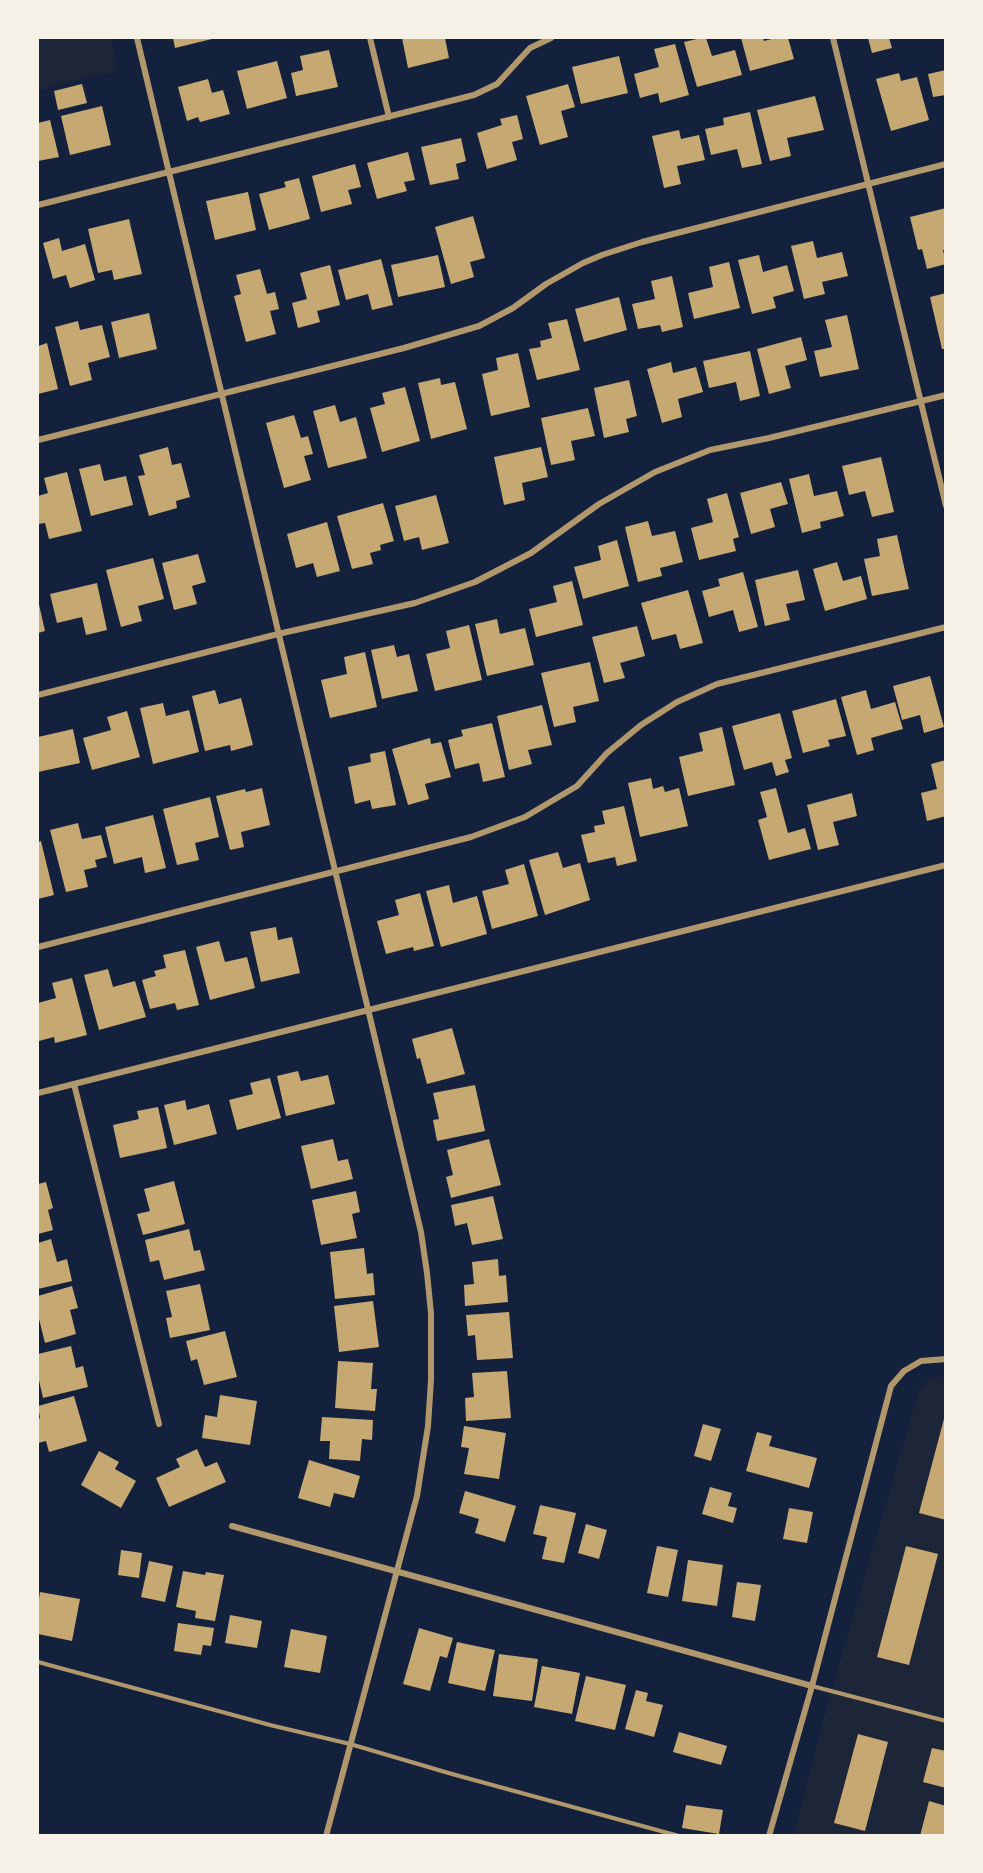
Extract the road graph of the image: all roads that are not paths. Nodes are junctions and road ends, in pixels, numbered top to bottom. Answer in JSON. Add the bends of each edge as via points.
{"nodes":[{"id":1,"x":136,"y":38,"type":"edge"},
{"id":2,"x":370,"y":38,"type":"edge"},
{"id":3,"x":551,"y":38,"type":"edge"},
{"id":4,"x":833,"y":38,"type":"edge"},
{"id":5,"x":389,"y":117,"type":"junction"},
{"id":6,"x":945,"y":164,"type":"edge"},
{"id":7,"x":169,"y":172,"type":"junction"},
{"id":8,"x":868,"y":184,"type":"junction"},
{"id":9,"x":38,"y":205,"type":"edge"},
{"id":10,"x":222,"y":394,"type":"junction"},
{"id":11,"x":945,"y":395,"type":"edge"},
{"id":12,"x":920,"y":402,"type":"junction"},
{"id":13,"x":38,"y":440,"type":"edge"},
{"id":14,"x":945,"y":506,"type":"edge"},
{"id":15,"x":945,"y":627,"type":"edge"},
{"id":16,"x":278,"y":634,"type":"junction"},
{"id":17,"x":38,"y":695,"type":"edge"},
{"id":18,"x":945,"y":865,"type":"edge"},
{"id":19,"x":335,"y":872,"type":"junction"},
{"id":20,"x":38,"y":947,"type":"edge"},
{"id":21,"x":368,"y":1010,"type":"junction"},
{"id":22,"x":74,"y":1084,"type":"junction"},
{"id":23,"x":38,"y":1093,"type":"edge"},
{"id":24,"x":945,"y":1359,"type":"edge"},
{"id":25,"x":159,"y":1424,"type":"dead end"},
{"id":26,"x":232,"y":1526,"type":"dead end"},
{"id":27,"x":397,"y":1571,"type":"junction"},
{"id":28,"x":38,"y":1662,"type":"edge"},
{"id":29,"x":812,"y":1686,"type":"junction"},
{"id":30,"x":945,"y":1721,"type":"edge"},
{"id":31,"x":350,"y":1744,"type":"junction"},
{"id":32,"x":326,"y":1836,"type":"edge"},
{"id":33,"x":679,"y":1836,"type":"edge"},
{"id":34,"x":769,"y":1836,"type":"edge"}],
"edges":[{"from":1,"to":7,"type":"street"},
{"from":2,"to":5,"type":"street"},
{"from":3,"to":5,"type":"street","via":[[530,48],[497,84],[474,95]]},
{"from":4,"to":8,"type":"street"},
{"from":5,"to":7,"type":"street"},
{"from":6,"to":8,"type":"street"},
{"from":7,"to":9,"type":"street"},
{"from":7,"to":10,"type":"street"},
{"from":8,"to":10,"type":"street","via":[[612,251],[582,263],[479,326]]},
{"from":8,"to":12,"type":"street"},
{"from":10,"to":13,"type":"street"},
{"from":10,"to":16,"type":"street"},
{"from":11,"to":12,"type":"street"},
{"from":12,"to":14,"type":"street"},
{"from":12,"to":16,"type":"street","via":[[710,450],[655,472],[599,504],[531,553],[476,582],[415,603]]},
{"from":15,"to":19,"type":"street","via":[[717,684],[640,725],[577,786],[525,817],[471,837]]},
{"from":16,"to":17,"type":"street"},
{"from":16,"to":19,"type":"street"},
{"from":18,"to":21,"type":"street"},
{"from":19,"to":20,"type":"street"},
{"from":19,"to":21,"type":"street"},
{"from":21,"to":22,"type":"street"},
{"from":21,"to":27,"type":"street","via":[[422,1232],[431,1313],[428,1426],[417,1496]]},
{"from":22,"to":23,"type":"street"},
{"from":22,"to":25,"type":"street"},
{"from":24,"to":29,"type":"street","via":[[921,1361],[904,1371],[891,1386]]},
{"from":26,"to":27,"type":"street"},
{"from":27,"to":29,"type":"street"},
{"from":27,"to":31,"type":"street"},
{"from":28,"to":31,"type":"lane"},
{"from":29,"to":30,"type":"lane"},
{"from":29,"to":34,"type":"street"},
{"from":31,"to":32,"type":"street"},
{"from":31,"to":33,"type":"lane"}]}
